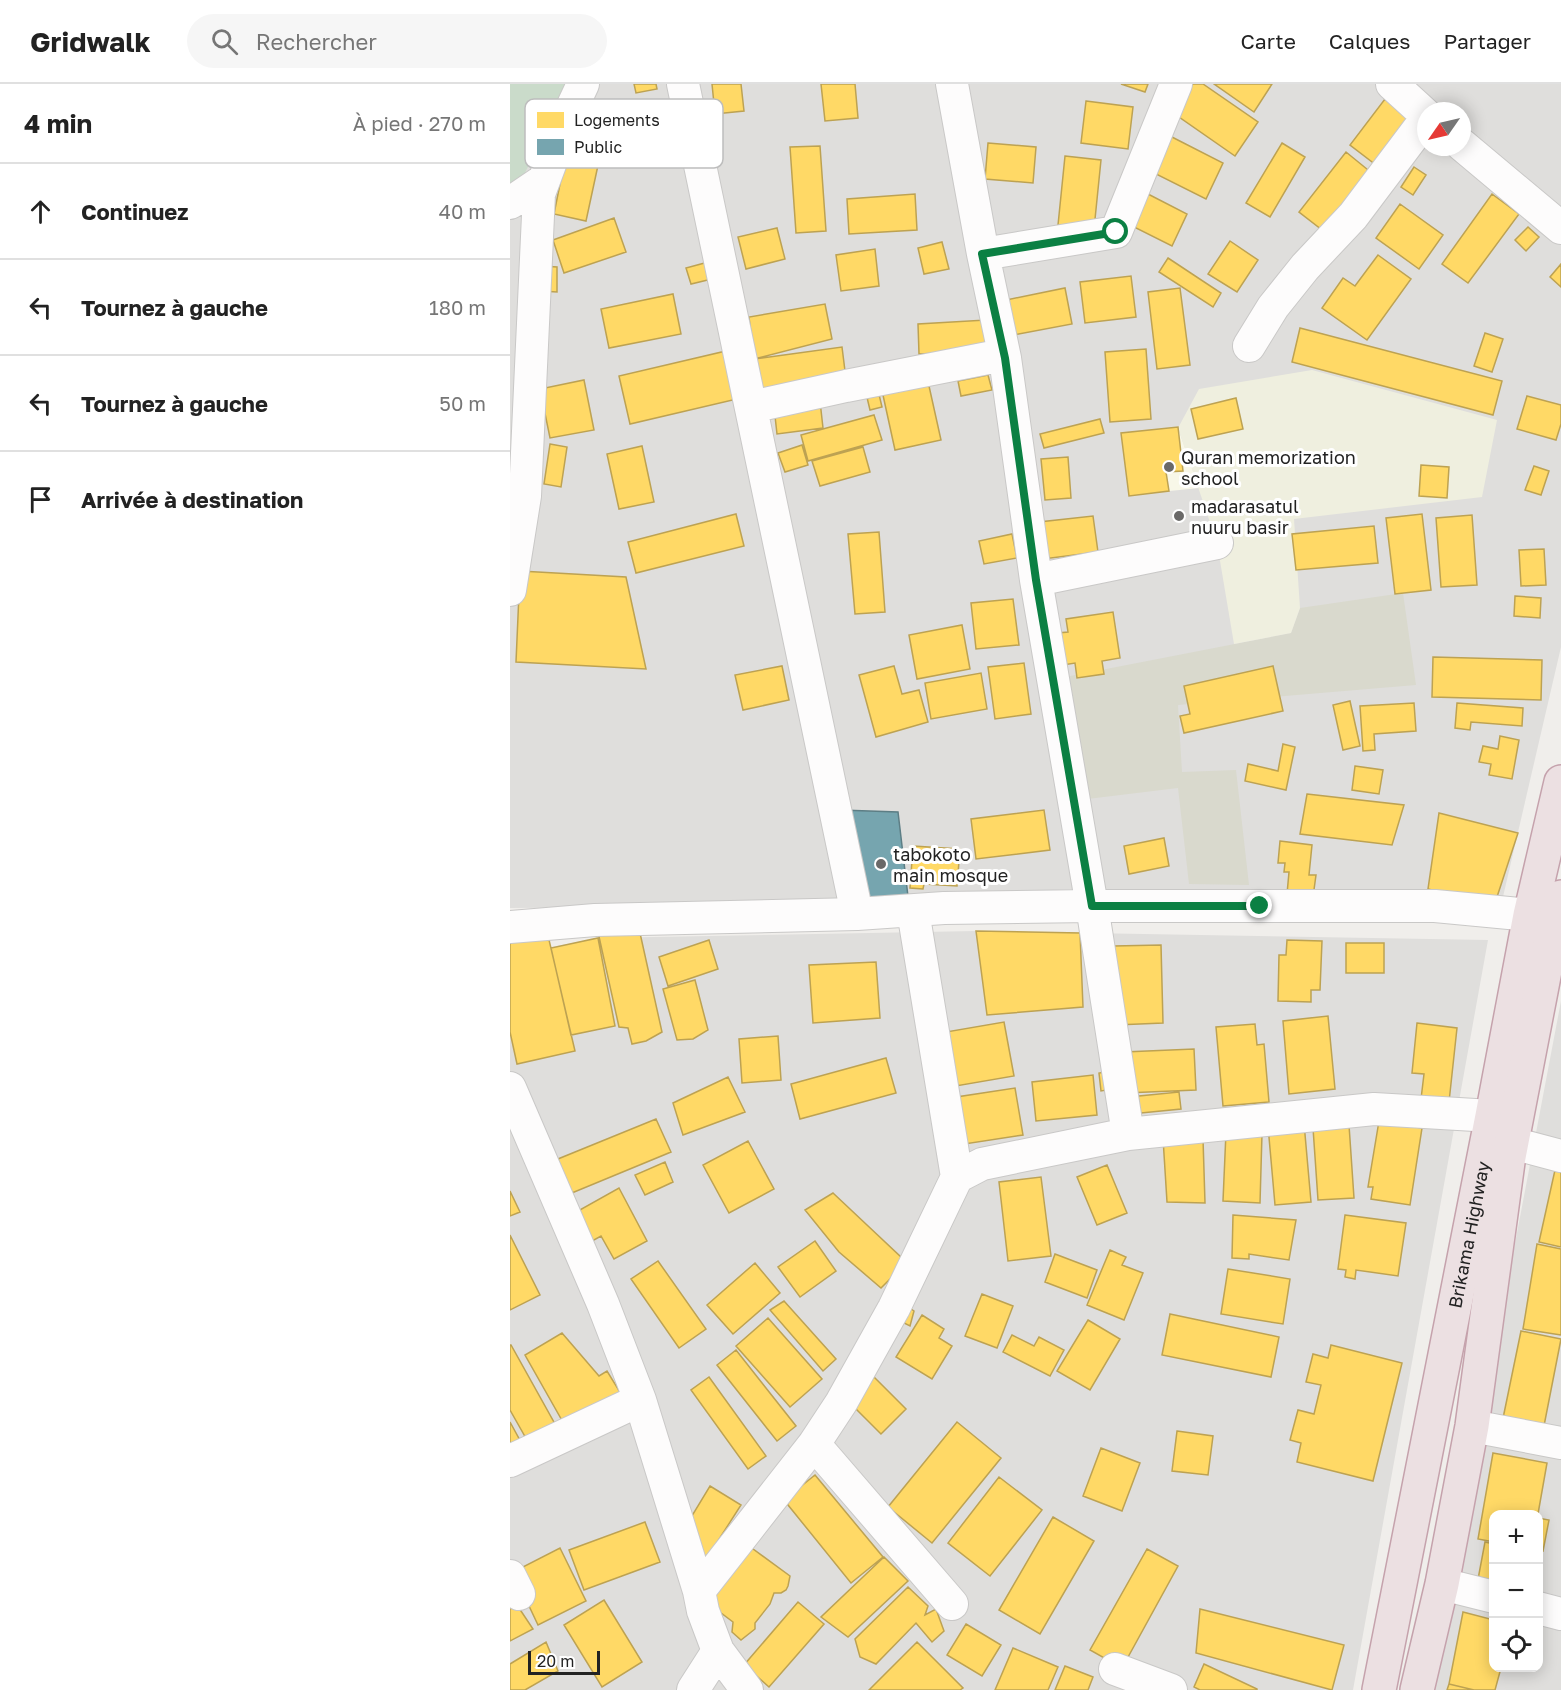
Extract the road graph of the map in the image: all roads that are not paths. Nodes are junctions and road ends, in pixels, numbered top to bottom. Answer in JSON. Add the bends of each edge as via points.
{"nodes":[{"id":1,"x":583,"y":84,"type":"edge"},
{"id":2,"x":683,"y":84,"type":"edge"},
{"id":3,"x":952,"y":84,"type":"edge"},
{"id":4,"x":1176,"y":84,"type":"edge"},
{"id":5,"x":1392,"y":84,"type":"edge"},
{"id":6,"x":576,"y":99,"type":"edge"},
{"id":7,"x":686,"y":99,"type":"edge"},
{"id":8,"x":1417,"y":108,"type":"edge"},
{"id":9,"x":1417,"y":129,"type":"edge"},
{"id":10,"x":1471,"y":153,"type":"edge"},
{"id":11,"x":548,"y":168,"type":"edge"},
{"id":12,"x":701,"y":168,"type":"edge"},
{"id":13,"x":544,"y":180,"type":"junction"},
{"id":14,"x":510,"y":203,"type":"edge"},
{"id":15,"x":523,"y":217,"type":"edge"},
{"id":16,"x":1561,"y":228,"type":"edge"},
{"id":17,"x":982,"y":254,"type":"junction"},
{"id":18,"x":1249,"y":346,"type":"dead end"},
{"id":19,"x":1005,"y":358,"type":"junction"},
{"id":20,"x":752,"y":408,"type":"junction"},
{"id":21,"x":1217,"y":543,"type":"dead end"},
{"id":22,"x":1036,"y":580,"type":"junction"},
{"id":23,"x":510,"y":590,"type":"edge"},
{"id":24,"x":1561,"y":782,"type":"edge"},
{"id":25,"x":1549,"y":898,"type":"edge"},
{"id":26,"x":1092,"y":906,"type":"junction"},
{"id":27,"x":913,"y":911,"type":"junction"},
{"id":28,"x":857,"y":914,"type":"junction"},
{"id":29,"x":510,"y":927,"type":"edge"},
{"id":30,"x":510,"y":1088,"type":"edge"},
{"id":31,"x":1492,"y":1116,"type":"junction"},
{"id":32,"x":1128,"y":1134,"type":"junction"},
{"id":33,"x":1512,"y":1143,"type":"junction"},
{"id":34,"x":1561,"y":1156,"type":"edge"},
{"id":35,"x":957,"y":1177,"type":"junction"},
{"id":36,"x":640,"y":1400,"type":"junction"},
{"id":37,"x":1472,"y":1426,"type":"junction"},
{"id":38,"x":1561,"y":1443,"type":"edge"},
{"id":39,"x":814,"y":1444,"type":"junction"},
{"id":40,"x":510,"y":1461,"type":"edge"},
{"id":41,"x":1442,"y":1584,"type":"junction"},
{"id":42,"x":699,"y":1591,"type":"junction"},
{"id":43,"x":1489,"y":1596,"type":"edge"},
{"id":44,"x":952,"y":1604,"type":"dead end"},
{"id":45,"x":1543,"y":1609,"type":"edge"},
{"id":46,"x":1561,"y":1614,"type":"edge"},
{"id":47,"x":718,"y":1651,"type":"junction"},
{"id":48,"x":1114,"y":1669,"type":"dead end"},
{"id":49,"x":693,"y":1690,"type":"edge"},
{"id":50,"x":747,"y":1690,"type":"edge"},
{"id":51,"x":1171,"y":1690,"type":"edge"},
{"id":52,"x":1379,"y":1690,"type":"edge"},
{"id":53,"x":1417,"y":1690,"type":"edge"}],
"edges":[{"from":1,"to":6,"type":"street"},
{"from":2,"to":7,"type":"street"},
{"from":3,"to":17,"type":"street"},
{"from":4,"to":17,"type":"street","via":[[1116,232]]},
{"from":5,"to":8,"type":"street"},
{"from":9,"to":18,"type":"street","via":[[1353,216],[1273,308]]},
{"from":10,"to":16,"type":"street"},
{"from":11,"to":13,"type":"street"},
{"from":12,"to":20,"type":"street"},
{"from":13,"to":14,"type":"street"},
{"from":13,"to":15,"type":"street","via":[[539,195]]},
{"from":15,"to":23,"type":"street","via":[[525,496]]},
{"from":17,"to":19,"type":"street"},
{"from":19,"to":20,"type":"street","via":[[988,358]]},
{"from":19,"to":22,"type":"street"},
{"from":20,"to":28,"type":"street"},
{"from":21,"to":22,"type":"street"},
{"from":22,"to":26,"type":"street"},
{"from":24,"to":25,"type":"highway","name":"Brikama Highway"},
{"from":25,"to":26,"type":"street","via":[[1435,906]]},
{"from":25,"to":31,"type":"highway","name":"Brikama Highway"},
{"from":25,"to":33,"type":"highway","name":"Brikama Highway"},
{"from":26,"to":27,"type":"street"},
{"from":26,"to":32,"type":"street"},
{"from":27,"to":28,"type":"street"},
{"from":27,"to":35,"type":"street"},
{"from":28,"to":29,"type":"street","via":[[594,920]]},
{"from":30,"to":36,"type":"street"},
{"from":31,"to":32,"type":"street","via":[[1374,1109]]},
{"from":31,"to":52,"type":"highway","name":"Brikama Highway"},
{"from":32,"to":35,"type":"street","via":[[982,1164]]},
{"from":33,"to":34,"type":"street"},
{"from":33,"to":37,"type":"highway","name":"Brikama Highway"},
{"from":35,"to":39,"type":"street","via":[[894,1308]]},
{"from":36,"to":40,"type":"street"},
{"from":36,"to":42,"type":"street"},
{"from":37,"to":38,"type":"street"},
{"from":37,"to":41,"type":"highway","name":"Brikama Highway"},
{"from":39,"to":42,"type":"street"},
{"from":39,"to":44,"type":"street"},
{"from":41,"to":43,"type":"street"},
{"from":41,"to":53,"type":"highway","name":"Brikama Highway"},
{"from":42,"to":47,"type":"street"},
{"from":45,"to":46,"type":"street"},
{"from":47,"to":49,"type":"street"},
{"from":47,"to":50,"type":"street"},
{"from":48,"to":51,"type":"street"}]}
